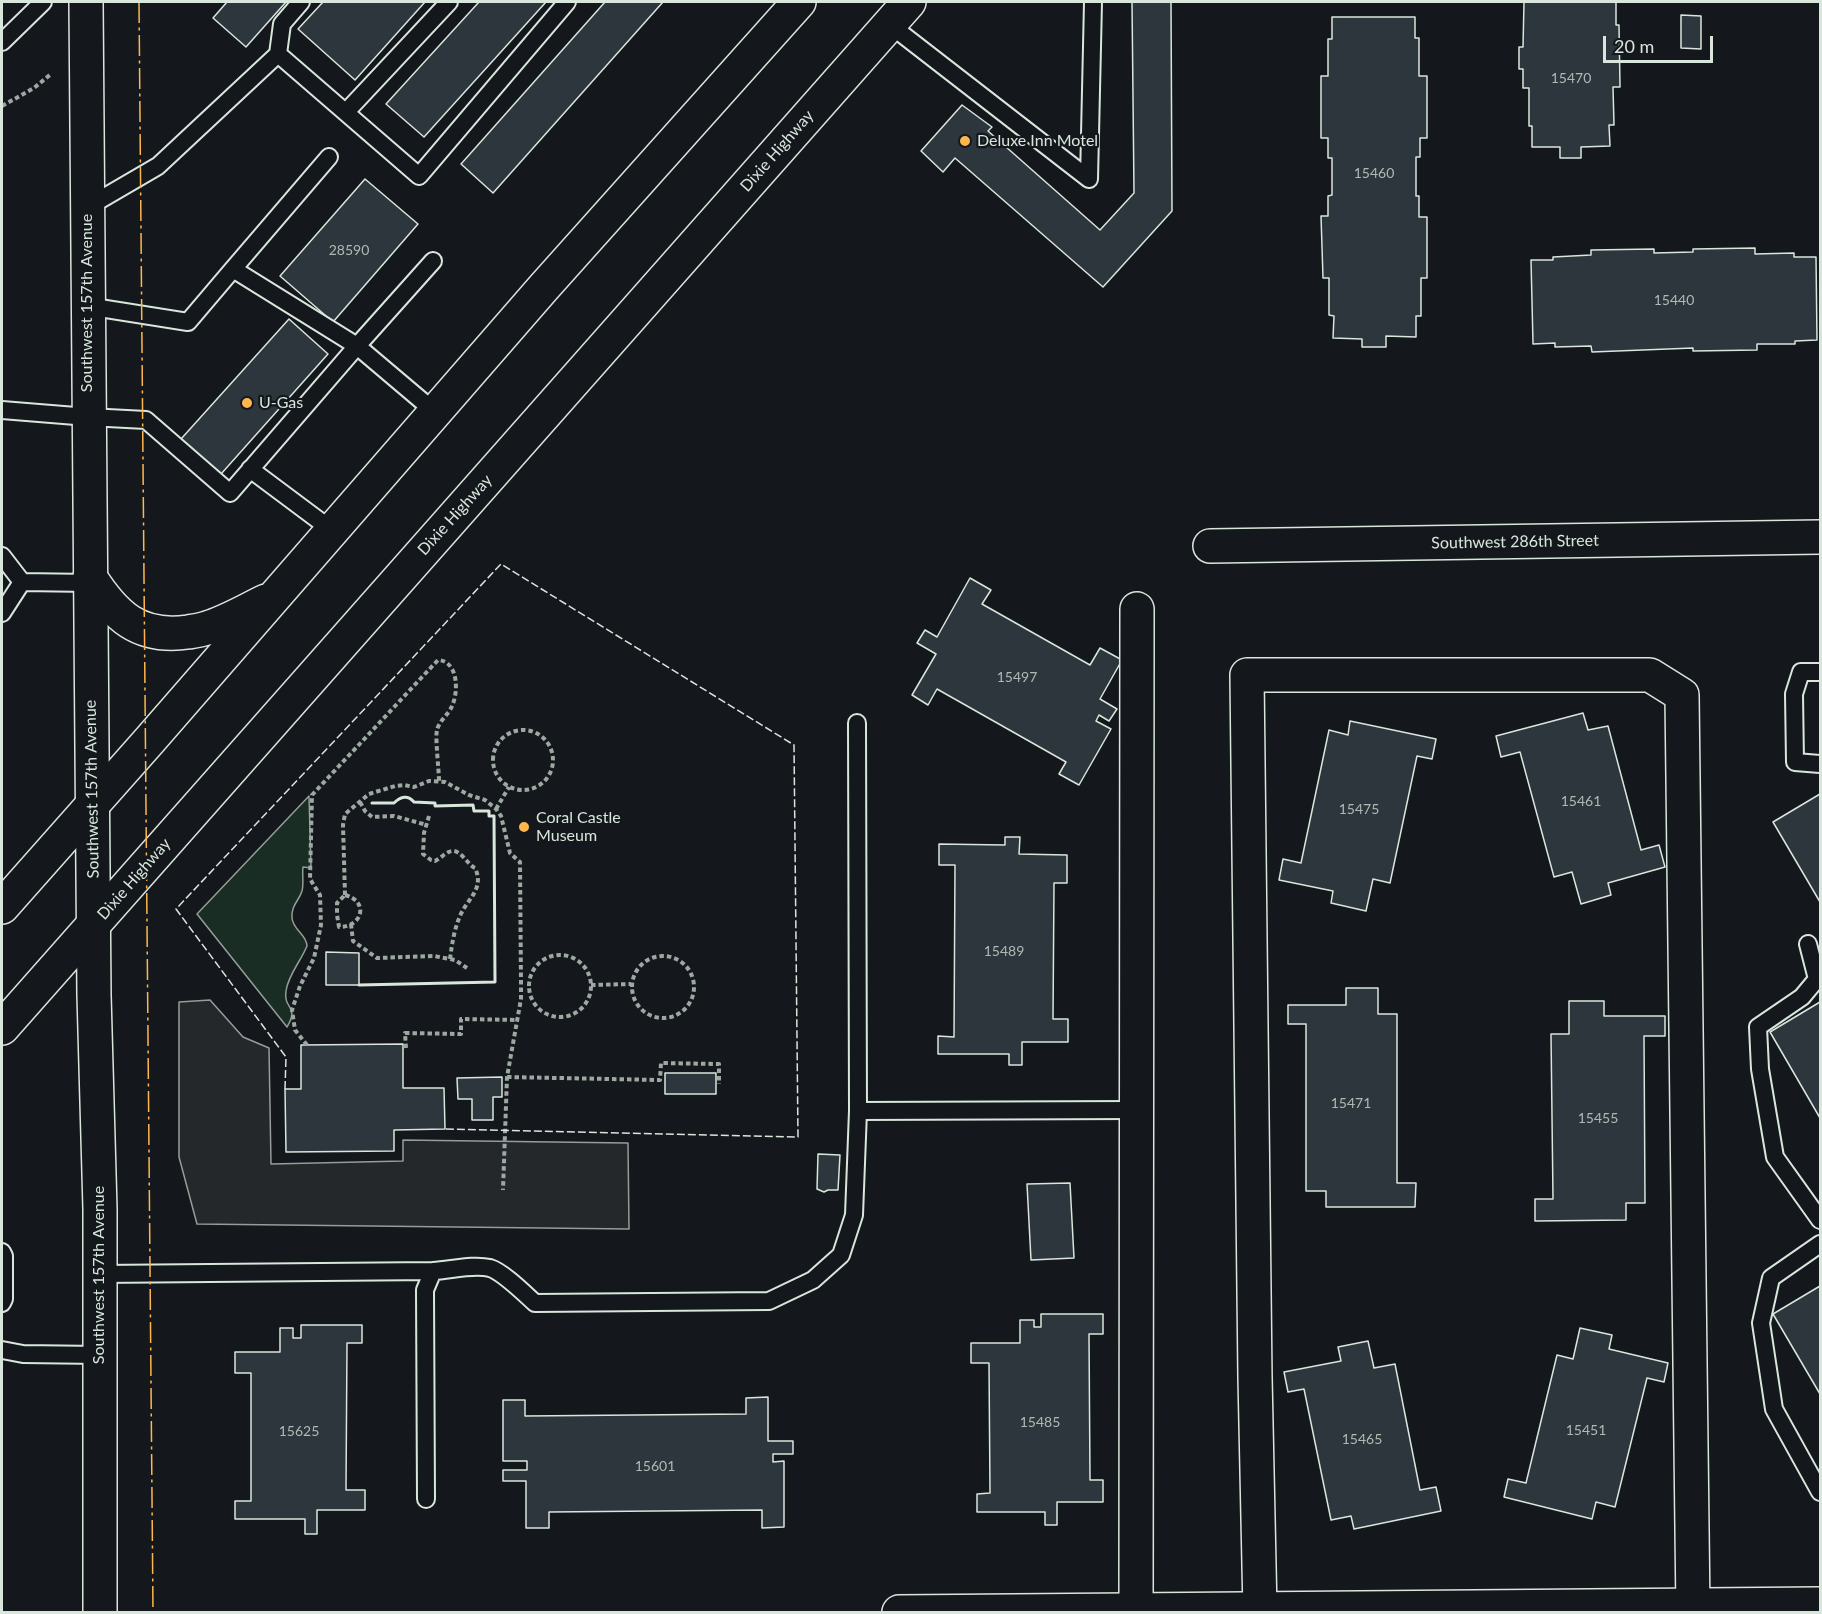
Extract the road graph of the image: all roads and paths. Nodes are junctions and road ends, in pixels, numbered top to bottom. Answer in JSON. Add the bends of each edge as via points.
{"nodes":[{"id":1,"x":43,"y":2,"type":"edge"},
{"id":2,"x":86,"y":2,"type":"edge"},
{"id":3,"x":301,"y":2,"type":"edge"},
{"id":4,"x":449,"y":2,"type":"edge"},
{"id":5,"x":567,"y":2,"type":"edge"},
{"id":6,"x":799,"y":2,"type":"edge"},
{"id":7,"x":1093,"y":2,"type":"edge"},
{"id":8,"x":899,"y":13,"type":"edge"},
{"id":9,"x":2,"y":42,"type":"edge"},
{"id":10,"x":278,"y":54,"type":"junction"},
{"id":11,"x":57,"y":69,"type":"dead end"},
{"id":12,"x":2,"y":106,"type":"edge"},
{"id":13,"x":346,"y":112,"type":"junction"},
{"id":14,"x":329,"y":157,"type":"dead end"},
{"id":15,"x":86,"y":208,"type":"junction"},
{"id":16,"x":433,"y":261,"type":"dead end"},
{"id":17,"x":233,"y":269,"type":"junction"},
{"id":18,"x":87,"y":306,"type":"junction"},
{"id":19,"x":357,"y":346,"type":"junction"},
{"id":20,"x":2,"y":410,"type":"edge"},
{"id":21,"x":435,"y":412,"type":"junction"},
{"id":22,"x":88,"y":417,"type":"junction"},
{"id":23,"x":250,"y":469,"type":"junction"},
{"id":24,"x":333,"y":531,"type":"junction"},
{"id":25,"x":1821,"y":537,"type":"edge"},
{"id":26,"x":1210,"y":546,"type":"dead end"},
{"id":27,"x":2,"y":556,"type":"edge"},
{"id":28,"x":90,"y":580,"type":"junction"},
{"id":29,"x":22,"y":582,"type":"junction"},
{"id":30,"x":276,"y":596,"type":"junction"},
{"id":31,"x":1137,"y":609,"type":"dead end"},
{"id":32,"x":2,"y":613,"type":"edge"},
{"id":33,"x":1821,"y":672,"type":"edge"},
{"id":34,"x":857,"y":723,"type":"dead end"},
{"id":35,"x":1821,"y":764,"type":"edge"},
{"id":36,"x":439,"y":781,"type":"junction"},
{"id":37,"x":509,"y":787,"type":"junction"},
{"id":38,"x":360,"y":802,"type":"junction"},
{"id":39,"x":92,"y":807,"type":"junction"},
{"id":40,"x":496,"y":809,"type":"junction"},
{"id":41,"x":429,"y":816,"type":"dead end"},
{"id":42,"x":426,"y":825,"type":"junction"},
{"id":43,"x":345,"y":895,"type":"junction"},
{"id":44,"x":2,"y":907,"type":"edge"},
{"id":45,"x":351,"y":924,"type":"junction"},
{"id":46,"x":94,"y":925,"type":"junction"},
{"id":47,"x":1808,"y":944,"type":"dead end"},
{"id":48,"x":450,"y":959,"type":"junction"},
{"id":49,"x":467,"y":968,"type":"dead end"},
{"id":50,"x":631,"y":984,"type":"junction"},
{"id":51,"x":521,"y":985,"type":"junction"},
{"id":52,"x":528,"y":985,"type":"junction"},
{"id":53,"x":591,"y":985,"type":"junction"},
{"id":54,"x":518,"y":1020,"type":"junction"},
{"id":55,"x":2,"y":1028,"type":"edge"},
{"id":56,"x":308,"y":1045,"type":"dead end"},
{"id":57,"x":406,"y":1048,"type":"dead end"},
{"id":58,"x":507,"y":1077,"type":"junction"},
{"id":59,"x":719,"y":1084,"type":"dead end"},
{"id":60,"x":1136,"y":1110,"type":"junction"},
{"id":61,"x":858,"y":1111,"type":"junction"},
{"id":62,"x":503,"y":1190,"type":"dead end"},
{"id":63,"x":1821,"y":1220,"type":"edge"},
{"id":64,"x":1821,"y":1244,"type":"edge"},
{"id":65,"x":2,"y":1252,"type":"edge"},
{"id":66,"x":433,"y":1271,"type":"junction"},
{"id":67,"x":99,"y":1274,"type":"junction"},
{"id":68,"x":2,"y":1303,"type":"edge"},
{"id":69,"x":2,"y":1350,"type":"edge"},
{"id":70,"x":100,"y":1355,"type":"junction"},
{"id":71,"x":1821,"y":1492,"type":"edge"},
{"id":72,"x":426,"y":1499,"type":"dead end"},
{"id":73,"x":1821,"y":1604,"type":"edge"},
{"id":74,"x":1755,"y":1608,"type":"edge"},
{"id":75,"x":1693,"y":1609,"type":"edge"},
{"id":76,"x":1136,"y":1611,"type":"edge"},
{"id":77,"x":1260,"y":1611,"type":"edge"},
{"id":78,"x":100,"y":1612,"type":"edge"},
{"id":79,"x":899,"y":1612,"type":"edge"}],
"edges":[{"from":1,"to":9,"type":"lane"},
{"from":2,"to":15,"type":"main road","name":"Southwest 157th Avenue"},
{"from":3,"to":10,"type":"lane","via":[[282,24]]},
{"from":4,"to":13,"type":"lane"},
{"from":5,"to":13,"type":"lane","via":[[419,176]]},
{"from":6,"to":21,"type":"main road"},
{"from":7,"to":8,"type":"lane","via":[[1089,178]]},
{"from":8,"to":46,"type":"main road","name":"Dixie Highway"},
{"from":10,"to":13,"type":"lane"},
{"from":10,"to":15,"type":"lane","via":[[158,166]]},
{"from":11,"to":12,"type":"path"},
{"from":14,"to":17,"type":"lane"},
{"from":15,"to":18,"type":"main road","name":"Southwest 157th Avenue"},
{"from":16,"to":19,"type":"lane"},
{"from":17,"to":18,"type":"lane","via":[[188,322]]},
{"from":17,"to":19,"type":"lane"},
{"from":18,"to":22,"type":"main road","name":"Southwest 157th Avenue"},
{"from":19,"to":21,"type":"lane"},
{"from":19,"to":23,"type":"lane"},
{"from":20,"to":22,"type":"lane"},
{"from":21,"to":24,"type":"main road"},
{"from":22,"to":23,"type":"lane","via":[[146,420],[230,493]]},
{"from":22,"to":28,"type":"main road","name":"Southwest 157th Avenue"},
{"from":23,"to":24,"type":"lane"},
{"from":24,"to":30,"type":"main road"},
{"from":25,"to":26,"type":"main road","name":"Southwest 286th Street"},
{"from":27,"to":29,"type":"lane"},
{"from":28,"to":29,"type":"lane"},
{"from":28,"to":30,"type":"main road","via":[[122,616],[144,630],[174,634],[206,629]]},
{"from":28,"to":39,"type":"main road","name":"Southwest 157th Avenue"},
{"from":29,"to":32,"type":"lane"},
{"from":30,"to":39,"type":"main road"},
{"from":31,"to":60,"type":"main road"},
{"from":33,"to":35,"type":"lane","via":[[1801,672],[1794,705],[1795,762]]},
{"from":34,"to":61,"type":"lane"},
{"from":36,"to":38,"type":"path","via":[[383,788]]},
{"from":36,"to":40,"type":"path","via":[[485,800]]},
{"from":36,"to":56,"type":"path","via":[[437,729],[455,696],[454,673],[445,660],[438,660],[312,795],[310,879],[320,895],[321,925],[314,958],[292,1010],[295,1030]]},
{"from":37,"to":37,"type":"path","via":[[532,790],[548,779],[554,761],[552,750],[547,741],[530,730],[509,734],[495,749],[494,769]]},
{"from":37,"to":40,"type":"path"},
{"from":38,"to":42,"type":"path","via":[[372,817],[394,816]]},
{"from":38,"to":43,"type":"path","via":[[345,814],[343,825]]},
{"from":39,"to":44,"type":"main road"},
{"from":39,"to":46,"type":"main road","name":"Southwest 157th Avenue"},
{"from":40,"to":51,"type":"path","via":[[510,853],[520,862]]},
{"from":41,"to":42,"type":"path"},
{"from":42,"to":48,"type":"path","via":[[426,857],[435,861],[457,851],[478,874],[475,895],[454,930]]},
{"from":43,"to":45,"type":"path","via":[[356,901],[361,913]]},
{"from":43,"to":45,"type":"path","via":[[337,903],[338,923],[339,927]]},
{"from":45,"to":48,"type":"path","via":[[353,941],[377,958]]},
{"from":46,"to":55,"type":"main road","name":"Dixie Highway"},
{"from":46,"to":67,"type":"main road","name":"Southwest 157th Avenue"},
{"from":47,"to":63,"type":"lane","via":[[1817,979],[1802,997],[1758,1027],[1760,1069],[1775,1156]]},
{"from":48,"to":49,"type":"path"},
{"from":50,"to":50,"type":"path","via":[[638,1007],[654,1018],[664,1019],[689,1004],[694,986],[686,966],[667,956],[645,961]]},
{"from":50,"to":53,"type":"path"},
{"from":51,"to":52,"type":"path"},
{"from":51,"to":54,"type":"path"},
{"from":52,"to":53,"type":"path","via":[[529,976],[543,959],[564,955],[583,964]]},
{"from":52,"to":53,"type":"path","via":[[530,996],[542,1012],[561,1017],[580,1010]]},
{"from":54,"to":57,"type":"path","via":[[461,1019],[461,1034],[405,1033]]},
{"from":54,"to":58,"type":"path"},
{"from":58,"to":59,"type":"path","via":[[660,1080],[661,1063],[719,1064]]},
{"from":58,"to":62,"type":"path"},
{"from":60,"to":61,"type":"lane"},
{"from":60,"to":76,"type":"main road"},
{"from":61,"to":66,"type":"lane","via":[[854,1215],[841,1255],[813,1280],[769,1301],[535,1304],[491,1268]]},
{"from":64,"to":71,"type":"lane","via":[[1771,1278],[1761,1323],[1774,1409]]},
{"from":65,"to":68,"type":"lane"},
{"from":66,"to":67,"type":"lane"},
{"from":66,"to":72,"type":"lane","via":[[425,1290]]},
{"from":67,"to":70,"type":"main road","name":"Southwest 157th Avenue"},
{"from":69,"to":70,"type":"lane"},
{"from":70,"to":78,"type":"main road","name":"Southwest 157th Avenue"},
{"from":73,"to":74,"type":"main road"},
{"from":74,"to":75,"type":"main road"},
{"from":75,"to":77,"type":"main road"},
{"from":75,"to":77,"type":"main road","via":[[1682,695],[1650,675],[1247,675]]},
{"from":76,"to":77,"type":"main road"},
{"from":76,"to":79,"type":"main road"}]}
